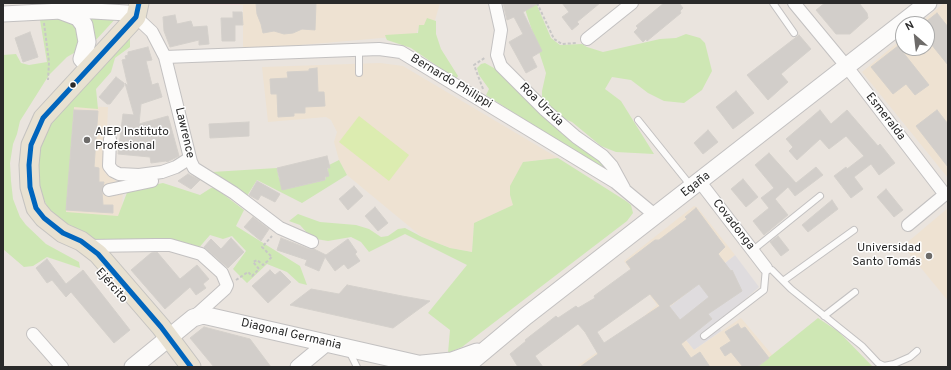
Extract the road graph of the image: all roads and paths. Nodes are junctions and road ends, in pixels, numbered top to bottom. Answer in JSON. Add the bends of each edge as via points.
{"nodes":[{"id":1,"x":495,"y":3,"type":"edge"},
{"id":2,"x":537,"y":3,"type":"edge"},
{"id":3,"x":632,"y":3,"type":"edge"},
{"id":4,"x":773,"y":3,"type":"edge"},
{"id":5,"x":794,"y":3,"type":"edge"},
{"id":6,"x":928,"y":3,"type":"edge"},
{"id":7,"x":62,"y":7,"type":"edge"},
{"id":8,"x":135,"y":9,"type":"edge"},
{"id":9,"x":3,"y":14,"type":"edge"},
{"id":10,"x":44,"y":20,"type":"dead end"},
{"id":11,"x":794,"y":33,"type":"dead end"},
{"id":12,"x":587,"y":40,"type":"dead end"},
{"id":13,"x":573,"y":44,"type":"dead end"},
{"id":14,"x":359,"y":50,"type":"junction"},
{"id":15,"x":165,"y":57,"type":"junction"},
{"id":16,"x":486,"y":57,"type":"dead end"},
{"id":17,"x":82,"y":59,"type":"junction"},
{"id":18,"x":847,"y":68,"type":"junction"},
{"id":19,"x":359,"y":73,"type":"dead end"},
{"id":20,"x":48,"y":80,"type":"dead end"},
{"id":21,"x":478,"y":98,"type":"junction"},
{"id":22,"x":638,"y":120,"type":"dead end"},
{"id":23,"x":110,"y":139,"type":"dead end"},
{"id":24,"x":190,"y":158,"type":"junction"},
{"id":25,"x":696,"y":185,"type":"junction"},
{"id":26,"x":625,"y":189,"type":"junction"},
{"id":27,"x":109,"y":190,"type":"dead end"},
{"id":28,"x":820,"y":196,"type":"dead end"},
{"id":29,"x":656,"y":216,"type":"junction"},
{"id":30,"x":908,"y":225,"type":"dead end"},
{"id":31,"x":280,"y":228,"type":"junction"},
{"id":32,"x":854,"y":230,"type":"dead end"},
{"id":33,"x":312,"y":242,"type":"dead end"},
{"id":34,"x":89,"y":246,"type":"junction"},
{"id":35,"x":753,"y":250,"type":"junction"},
{"id":36,"x":766,"y":268,"type":"junction"},
{"id":37,"x":241,"y":278,"type":"dead end"},
{"id":38,"x":784,"y":281,"type":"junction"},
{"id":39,"x":855,"y":292,"type":"dead end"},
{"id":40,"x":824,"y":316,"type":"junction"},
{"id":41,"x":193,"y":318,"type":"junction"},
{"id":42,"x":33,"y":334,"type":"dead end"},
{"id":43,"x":704,"y":336,"type":"dead end"},
{"id":44,"x":167,"y":339,"type":"junction"},
{"id":45,"x":327,"y":343,"type":"junction"},
{"id":46,"x":493,"y":343,"type":"junction"},
{"id":47,"x":347,"y":347,"type":"junction"},
{"id":48,"x":917,"y":351,"type":"dead end"},
{"id":49,"x":471,"y":362,"type":"edge"},
{"id":50,"x":419,"y":365,"type":"edge"},
{"id":51,"x":62,"y":367,"type":"edge"},
{"id":52,"x":132,"y":367,"type":"edge"},
{"id":53,"x":191,"y":367,"type":"edge"},
{"id":54,"x":298,"y":367,"type":"edge"},
{"id":55,"x":357,"y":367,"type":"edge"},
{"id":56,"x":455,"y":367,"type":"edge"}],
"edges":[{"from":1,"to":26,"type":"street","name":"Roa Urzúa","via":[[501,30],[497,55],[501,66],[545,110],[603,156]]},
{"from":2,"to":13,"type":"path","via":[[554,39],[559,43]]},
{"from":3,"to":12,"type":"street"},
{"from":4,"to":11,"type":"lane"},
{"from":5,"to":18,"type":"street","name":"Esmeralda"},
{"from":6,"to":18,"type":"main road","name":"Egaña"},
{"from":7,"to":8,"type":"street"},
{"from":7,"to":9,"type":"street"},
{"from":7,"to":17,"type":"main road","via":[[78,17],[84,25],[87,42]]},
{"from":8,"to":15,"type":"street","name":"Lawrence","via":[[152,32]]},
{"from":8,"to":17,"type":"main road","name":"Ejército"},
{"from":8,"to":34,"type":"main road","name":"Ejército","via":[[48,111],[31,145],[29,180],[36,208],[56,228]]},
{"from":10,"to":20,"type":"path","via":[[49,62]]},
{"from":14,"to":15,"type":"street","name":"Bernardo Philippi"},
{"from":14,"to":19,"type":"lane"},
{"from":14,"to":21,"type":"street","name":"Bernardo Philippi","via":[[401,52]]},
{"from":15,"to":24,"type":"street","name":"Lawrence"},
{"from":16,"to":21,"type":"path","via":[[474,65],[483,89]]},
{"from":17,"to":44,"type":"main road","name":"Ejército","via":[[40,105],[25,131],[18,165],[22,199],[27,213],[37,226],[54,240],[91,262],[153,334]]},
{"from":18,"to":25,"type":"main road","name":"Egaña"},
{"from":18,"to":30,"type":"street","name":"Esmeralda","via":[[943,192],[943,196]]},
{"from":21,"to":26,"type":"street","name":"Bernardo Philippi"},
{"from":22,"to":25,"type":"lane"},
{"from":23,"to":24,"type":"street","via":[[109,166],[119,174],[162,172]]},
{"from":24,"to":27,"type":"street","via":[[169,176]]},
{"from":24,"to":31,"type":"street","name":"Lawrence","via":[[194,168],[234,193]]},
{"from":25,"to":29,"type":"main road","name":"Egaña"},
{"from":25,"to":35,"type":"street","name":"Covadonga"},
{"from":26,"to":29,"type":"street","name":"Bernardo Philippi"},
{"from":28,"to":35,"type":"lane"},
{"from":29,"to":46,"type":"main road","name":"Egaña"},
{"from":31,"to":33,"type":"street","name":"Lawrence"},
{"from":31,"to":37,"type":"path","via":[[262,247],[272,257],[263,265],[257,260],[253,262],[259,269],[252,276],[248,272]]},
{"from":32,"to":38,"type":"lane"},
{"from":34,"to":41,"type":"street","via":[[156,244],[201,254],[222,273],[227,285]]},
{"from":34,"to":44,"type":"main road","name":"Ejército","via":[[156,322]]},
{"from":35,"to":36,"type":"street","name":"Covadonga"},
{"from":36,"to":38,"type":"lane"},
{"from":36,"to":43,"type":"lane","via":[[764,290]]},
{"from":38,"to":40,"type":"lane"},
{"from":39,"to":40,"type":"lane"},
{"from":40,"to":48,"type":"lane","via":[[884,366],[901,362]]},
{"from":41,"to":44,"type":"main road"},
{"from":41,"to":45,"type":"main road","name":"Diagonal Germania","via":[[203,315]]},
{"from":42,"to":51,"type":"street"},
{"from":44,"to":52,"type":"main road"},
{"from":44,"to":53,"type":"main road"},
{"from":45,"to":47,"type":"main road","name":"Diagonal Germania"},
{"from":45,"to":54,"type":"street"},
{"from":46,"to":49,"type":"main road","name":"Egaña"},
{"from":46,"to":50,"type":"main road","name":"Diagonal Germania","via":[[452,361]]},
{"from":47,"to":50,"type":"main road","name":"Diagonal Germania"},
{"from":47,"to":55,"type":"lane"},
{"from":49,"to":56,"type":"main road"}]}
